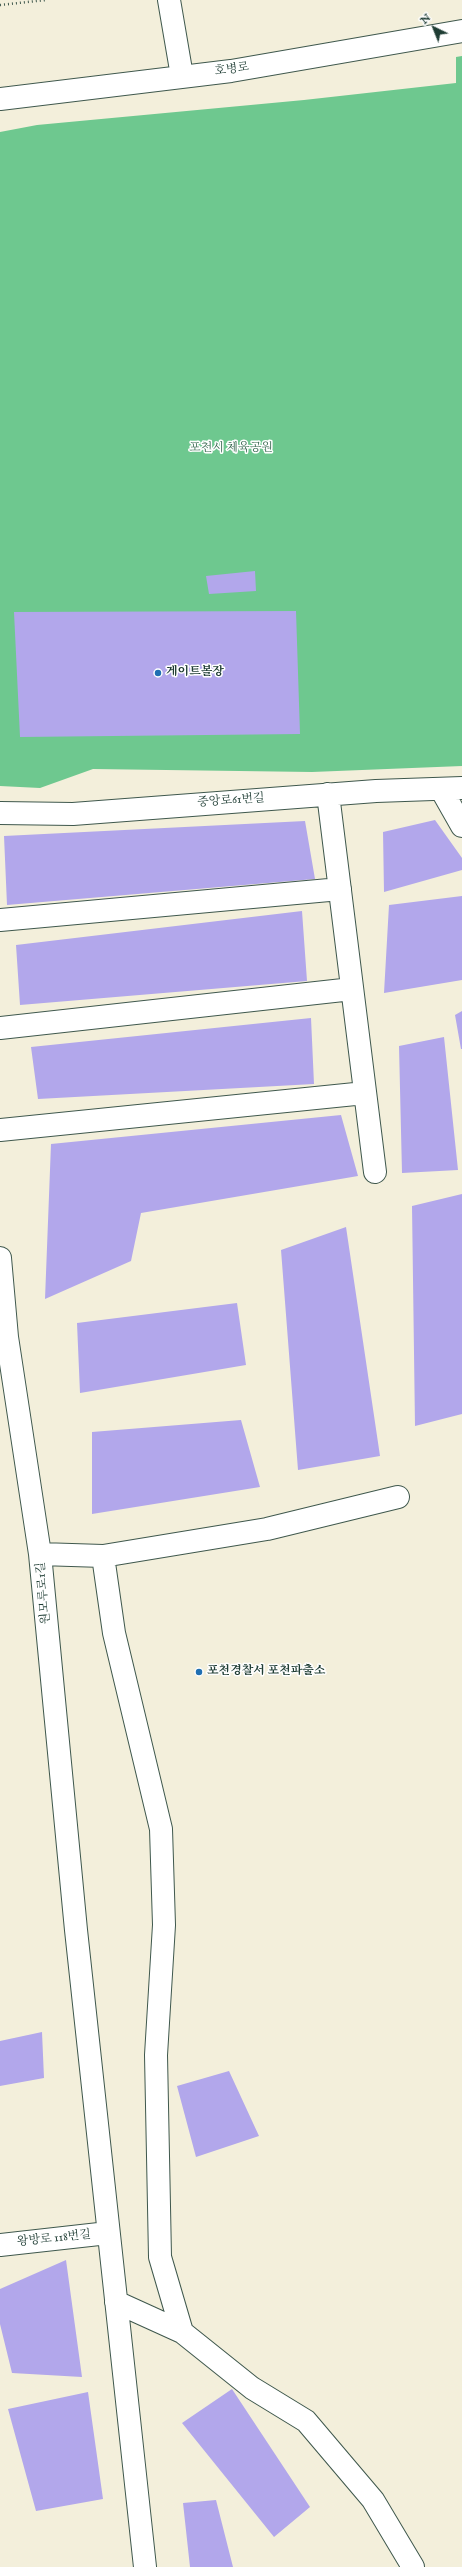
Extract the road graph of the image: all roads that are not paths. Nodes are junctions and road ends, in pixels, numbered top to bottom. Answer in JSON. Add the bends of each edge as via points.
{"nodes":[{"id":1,"x":169,"y":0,"type":"edge"},
{"id":2,"x":462,"y":31,"type":"edge"},
{"id":3,"x":182,"y":76,"type":"junction"},
{"id":4,"x":0,"y":99,"type":"edge"},
{"id":5,"x":452,"y":789,"type":"edge"},
{"id":6,"x":328,"y":794,"type":"junction"},
{"id":7,"x":0,"y":813,"type":"edge"},
{"id":8,"x":462,"y":826,"type":"edge"},
{"id":9,"x":340,"y":889,"type":"junction"},
{"id":10,"x":0,"y":920,"type":"edge"},
{"id":11,"x":352,"y":989,"type":"junction"},
{"id":12,"x":0,"y":1028,"type":"edge"},
{"id":13,"x":365,"y":1093,"type":"junction"},
{"id":14,"x":0,"y":1130,"type":"edge"},
{"id":15,"x":374,"y":1172,"type":"dead end"},
{"id":16,"x":0,"y":1258,"type":"edge"},
{"id":17,"x":1,"y":1286,"type":"edge"},
{"id":18,"x":398,"y":1497,"type":"dead end"},
{"id":19,"x":40,"y":1554,"type":"junction"},
{"id":20,"x":103,"y":1556,"type":"junction"},
{"id":21,"x":108,"y":2233,"type":"junction"},
{"id":22,"x":0,"y":2245,"type":"edge"},
{"id":23,"x":116,"y":2302,"type":"junction"},
{"id":24,"x":182,"y":2332,"type":"junction"},
{"id":25,"x":145,"y":2567,"type":"edge"},
{"id":26,"x":412,"y":2567,"type":"edge"}],
"edges":[{"from":1,"to":3,"type":"street"},
{"from":2,"to":3,"type":"street","name":"호병로"},
{"from":3,"to":4,"type":"street","name":"호병로"},
{"from":5,"to":6,"type":"street","name":"중앙로61번길"},
{"from":5,"to":8,"type":"street"},
{"from":6,"to":7,"type":"street","name":"중앙로61번길","via":[[73,814]]},
{"from":6,"to":9,"type":"street"},
{"from":9,"to":10,"type":"street"},
{"from":9,"to":11,"type":"street"},
{"from":11,"to":12,"type":"street"},
{"from":11,"to":13,"type":"street"},
{"from":13,"to":14,"type":"street"},
{"from":13,"to":15,"type":"street"},
{"from":16,"to":17,"type":"street","name":"원모루로1길"},
{"from":17,"to":19,"type":"street","name":"원모루로1길"},
{"from":18,"to":20,"type":"street","via":[[267,1529]]},
{"from":19,"to":20,"type":"street"},
{"from":19,"to":21,"type":"street","name":"원모루로1길"},
{"from":20,"to":24,"type":"street","via":[[114,1633],[161,1829],[164,1925],[156,2055],[160,2257]]},
{"from":21,"to":22,"type":"street","name":"왕방로 118번길"},
{"from":21,"to":23,"type":"street","name":"원모루로1길"},
{"from":23,"to":24,"type":"street"},
{"from":23,"to":25,"type":"street","name":"원모루로1길"},
{"from":24,"to":26,"type":"street","via":[[252,2388],[306,2421],[373,2500]]}]}
